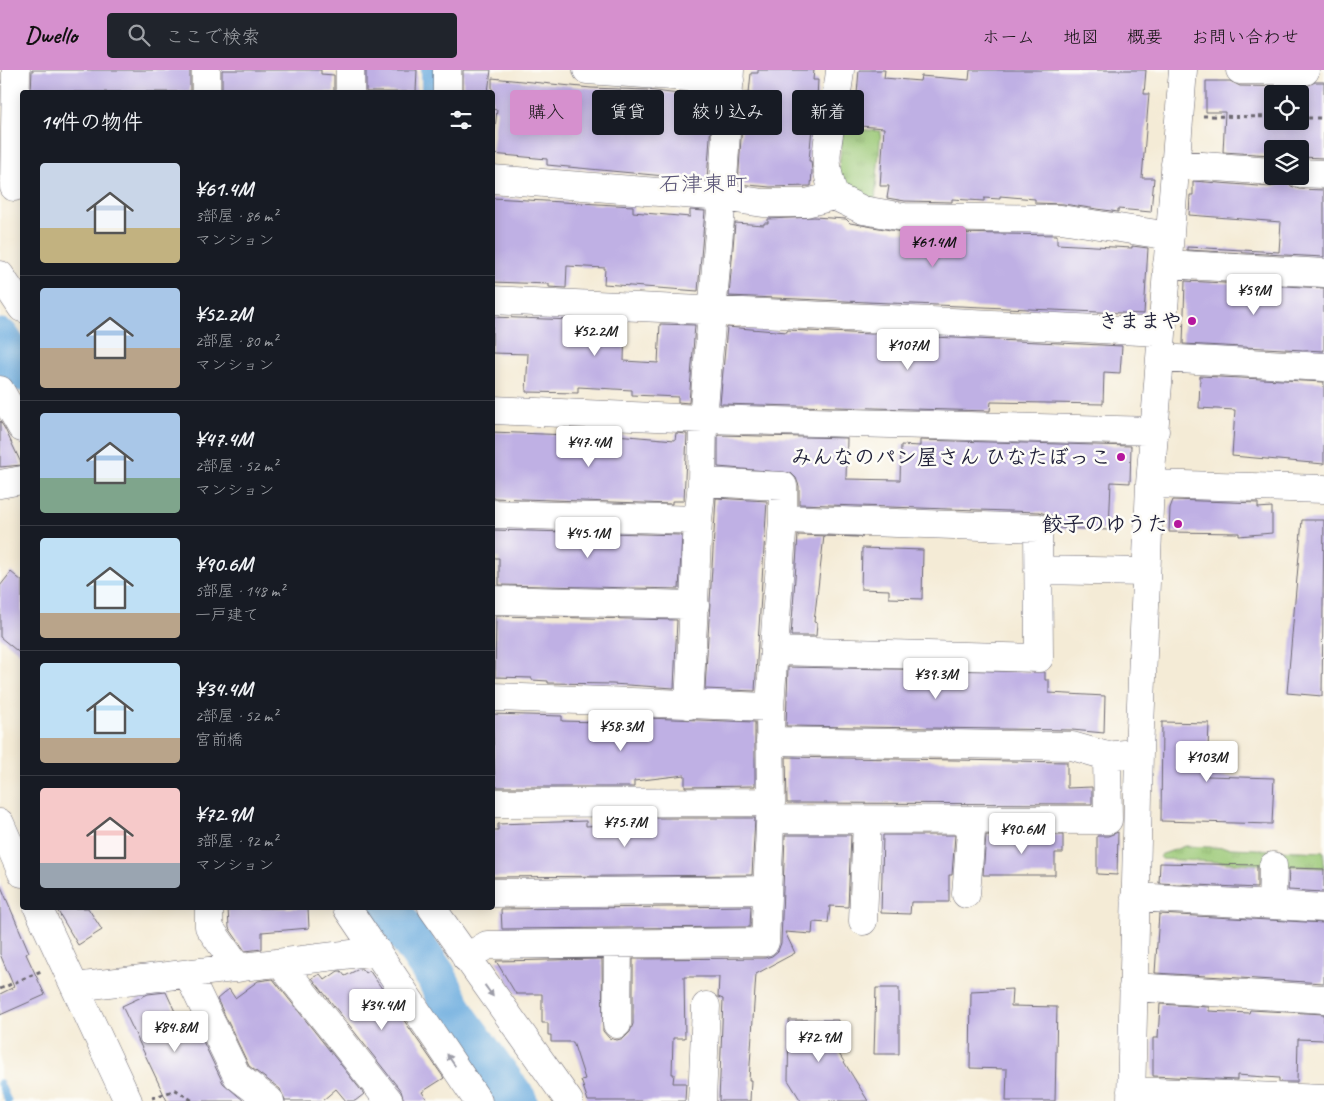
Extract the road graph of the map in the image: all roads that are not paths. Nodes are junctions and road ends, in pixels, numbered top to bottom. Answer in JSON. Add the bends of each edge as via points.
{"nodes":[{"id":1,"x":16,"y":70,"type":"edge"},
{"id":2,"x":206,"y":70,"type":"edge"},
{"id":3,"x":350,"y":70,"type":"edge"},
{"id":4,"x":447,"y":70,"type":"edge"},
{"id":5,"x":587,"y":70,"type":"edge"},
{"id":6,"x":840,"y":70,"type":"edge"},
{"id":7,"x":1183,"y":70,"type":"edge"},
{"id":8,"x":1240,"y":70,"type":"edge"},
{"id":9,"x":1305,"y":71,"type":"edge"},
{"id":10,"x":730,"y":75,"type":"edge"},
{"id":11,"x":206,"y":90,"type":"edge"},
{"id":12,"x":350,"y":90,"type":"edge"},
{"id":13,"x":447,"y":90,"type":"edge"},
{"id":14,"x":1175,"y":164,"type":"junction"},
{"id":15,"x":1264,"y":170,"type":"edge"},
{"id":16,"x":1309,"y":173,"type":"edge"},
{"id":17,"x":1324,"y":174,"type":"edge"},
{"id":18,"x":495,"y":179,"type":"edge"},
{"id":19,"x":14,"y":187,"type":"dead end"},
{"id":20,"x":722,"y":196,"type":"junction"},
{"id":21,"x":834,"y":196,"type":"junction"},
{"id":22,"x":1170,"y":236,"type":"junction"},
{"id":23,"x":1167,"y":264,"type":"junction"},
{"id":24,"x":1324,"y":273,"type":"edge"},
{"id":25,"x":0,"y":275,"type":"edge"},
{"id":26,"x":495,"y":300,"type":"edge"},
{"id":27,"x":20,"y":305,"type":"edge"},
{"id":28,"x":711,"y":312,"type":"junction"},
{"id":29,"x":1161,"y":332,"type":"junction"},
{"id":30,"x":1160,"y":358,"type":"junction"},
{"id":31,"x":1324,"y":368,"type":"edge"},
{"id":32,"x":0,"y":390,"type":"edge"},
{"id":33,"x":495,"y":410,"type":"edge"},
{"id":34,"x":703,"y":419,"type":"junction"},
{"id":35,"x":20,"y":425,"type":"edge"},
{"id":36,"x":1155,"y":431,"type":"junction"},
{"id":37,"x":20,"y":480,"type":"edge"},
{"id":38,"x":702,"y":482,"type":"junction"},
{"id":39,"x":0,"y":484,"type":"edge"},
{"id":40,"x":1150,"y":484,"type":"junction"},
{"id":41,"x":1324,"y":488,"type":"edge"},
{"id":42,"x":495,"y":514,"type":"edge"},
{"id":43,"x":783,"y":519,"type":"junction"},
{"id":44,"x":698,"y":520,"type":"junction"},
{"id":45,"x":1038,"y":570,"type":"junction"},
{"id":46,"x":1146,"y":572,"type":"junction"},
{"id":47,"x":495,"y":600,"type":"edge"},
{"id":48,"x":695,"y":605,"type":"junction"},
{"id":49,"x":774,"y":651,"type":"junction"},
{"id":50,"x":495,"y":697,"type":"edge"},
{"id":51,"x":689,"y":705,"type":"junction"},
{"id":52,"x":770,"y":707,"type":"junction"},
{"id":53,"x":770,"y":741,"type":"junction"},
{"id":54,"x":1139,"y":752,"type":"junction"},
{"id":55,"x":1107,"y":756,"type":"junction"},
{"id":56,"x":495,"y":803,"type":"edge"},
{"id":57,"x":771,"y":811,"type":"junction"},
{"id":58,"x":867,"y":820,"type":"junction"},
{"id":59,"x":972,"y":820,"type":"junction"},
{"id":60,"x":1108,"y":820,"type":"junction"},
{"id":61,"x":1137,"y":822,"type":"junction"},
{"id":62,"x":0,"y":823,"type":"edge"},
{"id":63,"x":1273,"y":866,"type":"dead end"},
{"id":64,"x":20,"y":868,"type":"edge"},
{"id":65,"x":767,"y":890,"type":"junction"},
{"id":66,"x":495,"y":893,"type":"edge"},
{"id":67,"x":966,"y":894,"type":"dead end"},
{"id":68,"x":1135,"y":897,"type":"junction"},
{"id":69,"x":1272,"y":905,"type":"junction"},
{"id":70,"x":1324,"y":908,"type":"edge"},
{"id":71,"x":39,"y":910,"type":"edge"},
{"id":72,"x":209,"y":910,"type":"edge"},
{"id":73,"x":435,"y":910,"type":"edge"},
{"id":74,"x":355,"y":911,"type":"edge"},
{"id":75,"x":863,"y":921,"type":"dead end"},
{"id":76,"x":618,"y":944,"type":"junction"},
{"id":77,"x":377,"y":952,"type":"junction"},
{"id":78,"x":466,"y":958,"type":"junction"},
{"id":79,"x":280,"y":963,"type":"junction"},
{"id":80,"x":238,"y":968,"type":"junction"},
{"id":81,"x":188,"y":974,"type":"junction"},
{"id":82,"x":75,"y":987,"type":"junction"},
{"id":83,"x":1133,"y":987,"type":"junction"},
{"id":84,"x":1324,"y":999,"type":"edge"},
{"id":85,"x":706,"y":1006,"type":"dead end"},
{"id":86,"x":617,"y":1024,"type":"dead end"},
{"id":87,"x":1131,"y":1096,"type":"edge"},
{"id":88,"x":1324,"y":1099,"type":"edge"},
{"id":89,"x":139,"y":1100,"type":"edge"},
{"id":90,"x":270,"y":1101,"type":"edge"},
{"id":91,"x":389,"y":1101,"type":"edge"},
{"id":92,"x":478,"y":1101,"type":"edge"},
{"id":93,"x":569,"y":1101,"type":"edge"},
{"id":94,"x":702,"y":1101,"type":"edge"}],
"edges":[{"from":1,"to":19,"type":"street"},
{"from":2,"to":11,"type":"street"},
{"from":3,"to":12,"type":"street"},
{"from":4,"to":13,"type":"street"},
{"from":5,"to":10,"type":"street"},
{"from":6,"to":21,"type":"street","via":[[827,150],[827,170]]},
{"from":7,"to":14,"type":"street"},
{"from":8,"to":9,"type":"street"},
{"from":10,"to":20,"type":"street"},
{"from":14,"to":15,"type":"street"},
{"from":14,"to":22,"type":"street"},
{"from":16,"to":17,"type":"street"},
{"from":18,"to":20,"type":"street"},
{"from":20,"to":21,"type":"street","via":[[772,203],[806,203]]},
{"from":20,"to":28,"type":"street"},
{"from":21,"to":22,"type":"street","via":[[863,210],[904,217],[1061,219]]},
{"from":22,"to":23,"type":"street"},
{"from":23,"to":24,"type":"street"},
{"from":23,"to":29,"type":"street"},
{"from":25,"to":27,"type":"street"},
{"from":26,"to":28,"type":"street"},
{"from":28,"to":29,"type":"street"},
{"from":28,"to":34,"type":"street"},
{"from":29,"to":30,"type":"street"},
{"from":30,"to":31,"type":"street"},
{"from":30,"to":36,"type":"street"},
{"from":32,"to":35,"type":"street"},
{"from":33,"to":34,"type":"street"},
{"from":34,"to":36,"type":"street"},
{"from":34,"to":38,"type":"street"},
{"from":36,"to":40,"type":"street"},
{"from":37,"to":39,"type":"street"},
{"from":38,"to":43,"type":"street","via":[[783,486]]},
{"from":38,"to":44,"type":"street"},
{"from":40,"to":41,"type":"street"},
{"from":40,"to":46,"type":"street"},
{"from":42,"to":44,"type":"street"},
{"from":43,"to":45,"type":"street","via":[[1038,528]]},
{"from":43,"to":49,"type":"street"},
{"from":44,"to":48,"type":"street"},
{"from":45,"to":46,"type":"street"},
{"from":45,"to":49,"type":"street","via":[[1039,658]]},
{"from":46,"to":54,"type":"street"},
{"from":47,"to":48,"type":"street"},
{"from":48,"to":51,"type":"street"},
{"from":49,"to":52,"type":"street"},
{"from":50,"to":51,"type":"street"},
{"from":51,"to":52,"type":"street"},
{"from":52,"to":53,"type":"street"},
{"from":53,"to":55,"type":"street","via":[[1072,746]]},
{"from":53,"to":57,"type":"street"},
{"from":54,"to":55,"type":"street"},
{"from":54,"to":61,"type":"street"},
{"from":55,"to":60,"type":"street"},
{"from":56,"to":57,"type":"street"},
{"from":57,"to":58,"type":"street"},
{"from":57,"to":65,"type":"street"},
{"from":58,"to":59,"type":"street"},
{"from":58,"to":75,"type":"street"},
{"from":59,"to":60,"type":"street"},
{"from":59,"to":67,"type":"street"},
{"from":60,"to":61,"type":"street"},
{"from":61,"to":68,"type":"street"},
{"from":62,"to":64,"type":"street"},
{"from":63,"to":69,"type":"street"},
{"from":65,"to":66,"type":"street"},
{"from":65,"to":76,"type":"street","via":[[765,942]]},
{"from":68,"to":69,"type":"street"},
{"from":68,"to":83,"type":"street"},
{"from":69,"to":70,"type":"street"},
{"from":71,"to":82,"type":"street"},
{"from":72,"to":80,"type":"street","via":[[209,927]]},
{"from":73,"to":78,"type":"street"},
{"from":74,"to":77,"type":"street"},
{"from":76,"to":78,"type":"street","via":[[487,945]]},
{"from":76,"to":86,"type":"street"},
{"from":77,"to":79,"type":"street"},
{"from":92,"to":77,"type":"street","one_way":true},
{"from":78,"to":93,"type":"street","one_way":true},
{"from":79,"to":80,"type":"street"},
{"from":79,"to":91,"type":"street"},
{"from":80,"to":81,"type":"street"},
{"from":81,"to":82,"type":"street"},
{"from":81,"to":90,"type":"street","via":[[237,1076]]},
{"from":82,"to":89,"type":"street"},
{"from":83,"to":84,"type":"street"},
{"from":83,"to":87,"type":"street"},
{"from":85,"to":94,"type":"street"},
{"from":87,"to":88,"type":"street"}]}
